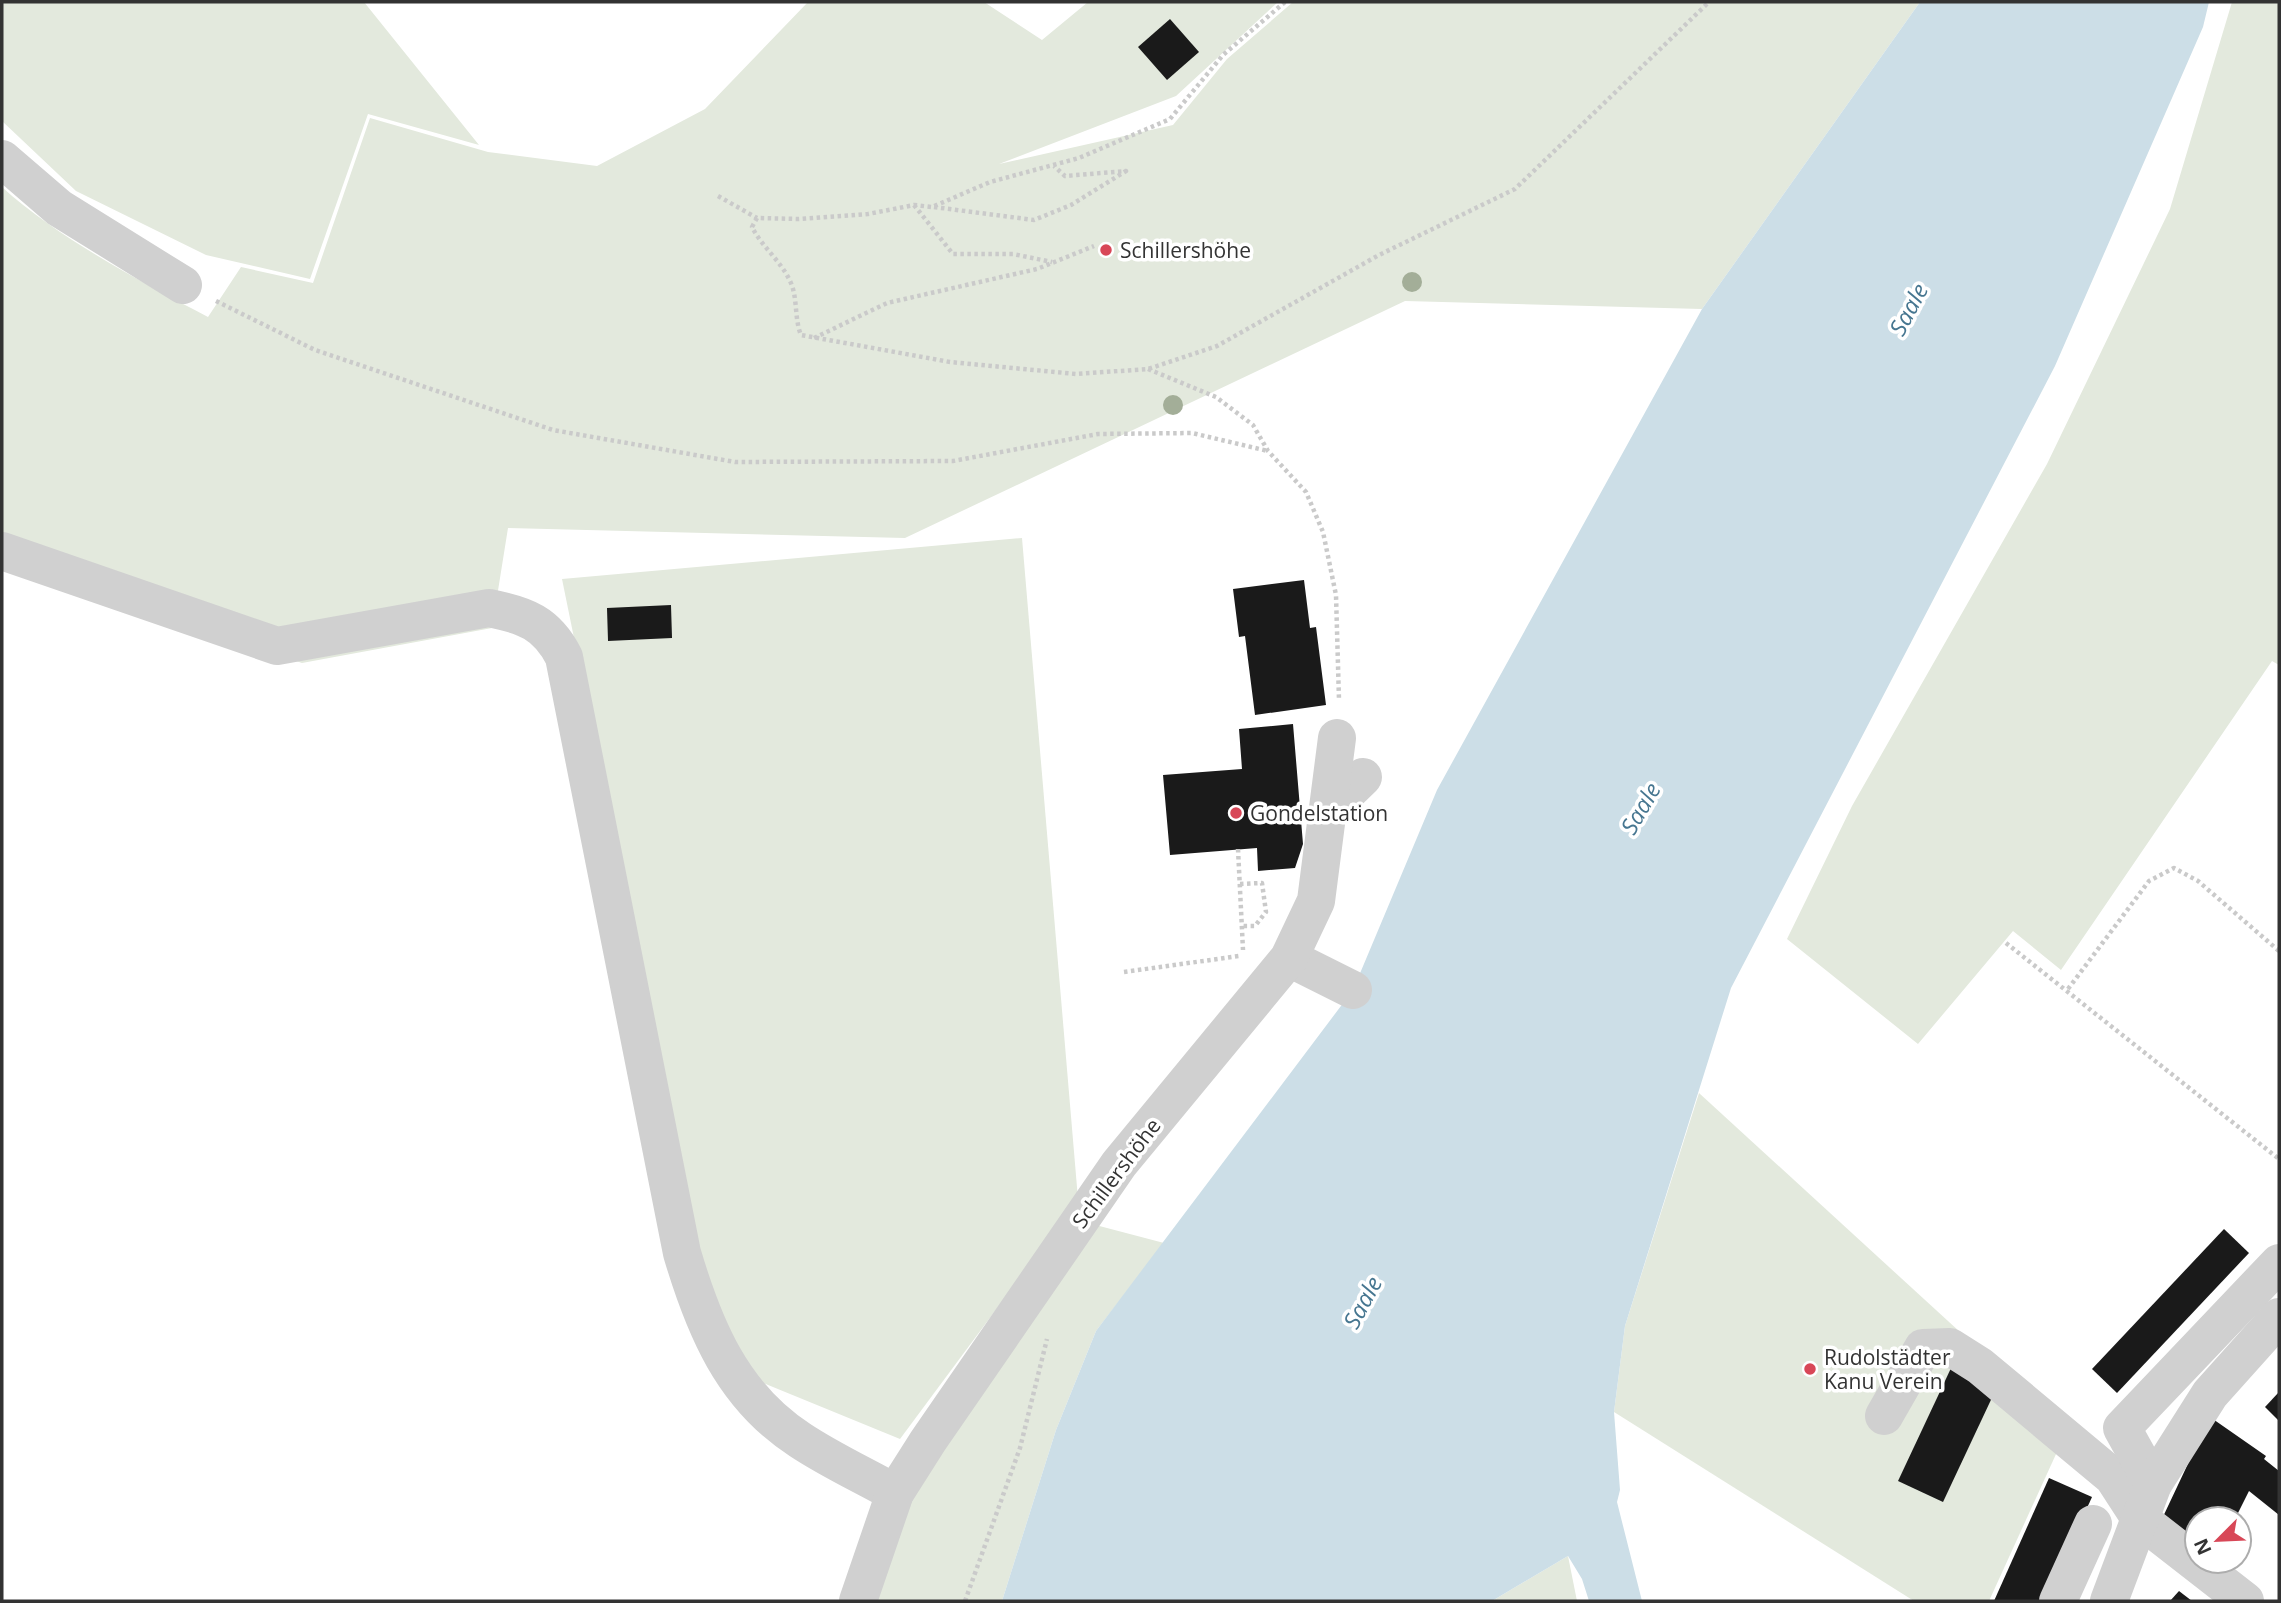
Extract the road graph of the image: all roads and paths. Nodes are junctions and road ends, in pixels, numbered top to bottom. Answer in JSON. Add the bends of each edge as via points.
{"nodes":[{"id":1,"x":1285,"y":2,"type":"edge"},
{"id":2,"x":1709,"y":2,"type":"edge"},
{"id":3,"x":2,"y":159,"type":"edge"},
{"id":4,"x":1053,"y":166,"type":"junction"},
{"id":5,"x":718,"y":196,"type":"dead end"},
{"id":6,"x":914,"y":205,"type":"junction"},
{"id":7,"x":932,"y":207,"type":"junction"},
{"id":8,"x":757,"y":218,"type":"junction"},
{"id":9,"x":1094,"y":246,"type":"dead end"},
{"id":10,"x":1053,"y":262,"type":"junction"},
{"id":11,"x":183,"y":285,"type":"joint"},
{"id":12,"x":813,"y":338,"type":"junction"},
{"id":13,"x":1148,"y":369,"type":"junction"},
{"id":14,"x":1268,"y":451,"type":"junction"},
{"id":15,"x":2,"y":551,"type":"edge"},
{"id":16,"x":1337,"y":738,"type":"joint"},
{"id":17,"x":1363,"y":777,"type":"dead end"},
{"id":18,"x":1330,"y":810,"type":"junction"},
{"id":19,"x":1238,"y":849,"type":"dead end"},
{"id":20,"x":1240,"y":884,"type":"junction"},
{"id":21,"x":1243,"y":926,"type":"junction"},
{"id":22,"x":2006,"y":943,"type":"dead end"},
{"id":23,"x":2279,"y":951,"type":"edge"},
{"id":24,"x":1243,"y":955,"type":"junction"},
{"id":25,"x":1280,"y":968,"type":"junction"},
{"id":26,"x":1124,"y":972,"type":"dead end"},
{"id":27,"x":2068,"y":989,"type":"junction"},
{"id":28,"x":1353,"y":990,"type":"dead end"},
{"id":29,"x":2279,"y":1159,"type":"edge"},
{"id":30,"x":2279,"y":1263,"type":"edge"},
{"id":31,"x":2279,"y":1317,"type":"edge"},
{"id":32,"x":1049,"y":1331,"type":"dead end"},
{"id":33,"x":2195,"y":1351,"type":"junction"},
{"id":34,"x":2225,"y":1378,"type":"junction"},
{"id":35,"x":1884,"y":1416,"type":"dead end"},
{"id":36,"x":2153,"y":1484,"type":"junction"},
{"id":37,"x":895,"y":1493,"type":"junction"},
{"id":38,"x":2141,"y":1520,"type":"junction"},
{"id":39,"x":2093,"y":1524,"type":"dead end"},
{"id":40,"x":858,"y":1601,"type":"edge"},
{"id":41,"x":965,"y":1601,"type":"edge"},
{"id":42,"x":2058,"y":1601,"type":"edge"},
{"id":43,"x":2109,"y":1601,"type":"edge"},
{"id":44,"x":2245,"y":1601,"type":"edge"}],
"edges":[{"from":1,"to":4,"type":"path","via":[[1223,55],[1170,119]]},
{"from":2,"to":13,"type":"path","via":[[1515,189],[1379,255],[1217,346]]},
{"from":3,"to":11,"type":"street","via":[[59,208]]},
{"from":4,"to":7,"type":"path","via":[[990,182]]},
{"from":4,"to":7,"type":"path","via":[[1065,177],[1126,171],[1071,205],[1034,220]]},
{"from":5,"to":8,"type":"path"},
{"from":6,"to":7,"type":"path"},
{"from":6,"to":8,"type":"path","via":[[869,214]]},
{"from":6,"to":10,"type":"path","via":[[953,254],[1013,254]]},
{"from":8,"to":12,"type":"path","via":[[752,227],[761,245],[791,282],[801,335]]},
{"from":9,"to":10,"type":"path"},
{"from":10,"to":12,"type":"path","via":[[887,303]]},
{"from":11,"to":14,"type":"path","via":[[315,350],[553,430],[735,462],[953,461],[1098,434],[1192,433]]},
{"from":12,"to":13,"type":"path","via":[[950,362],[1076,374]]},
{"from":13,"to":14,"type":"path","via":[[1216,397],[1253,425]]},
{"from":14,"to":16,"type":"path","via":[[1306,492],[1323,532],[1336,596]]},
{"from":15,"to":37,"type":"street","via":[[277,646],[489,608],[514,613],[554,637],[564,657],[682,1253],[700,1313],[723,1362],[760,1408],[799,1440]]},
{"from":16,"to":18,"type":"street","name":"Schillershöhe"},
{"from":17,"to":18,"type":"street"},
{"from":18,"to":25,"type":"street","name":"Schillershöhe","via":[[1317,901]]},
{"from":19,"to":20,"type":"path"},
{"from":20,"to":21,"type":"path"},
{"from":20,"to":21,"type":"path","via":[[1262,883],[1266,912],[1255,926]]},
{"from":21,"to":24,"type":"path"},
{"from":22,"to":27,"type":"path"},
{"from":23,"to":27,"type":"path","via":[[2199,881],[2174,868],[2149,881]]},
{"from":24,"to":25,"type":"path"},
{"from":24,"to":26,"type":"path"},
{"from":25,"to":28,"type":"street"},
{"from":25,"to":37,"type":"street","name":"Schillershöhe","via":[[1119,1164]]},
{"from":27,"to":29,"type":"path"},
{"from":30,"to":33,"type":"street"},
{"from":31,"to":34,"type":"street"},
{"from":32,"to":41,"type":"path","via":[[1020,1448]]},
{"from":33,"to":34,"type":"street"},
{"from":33,"to":36,"type":"street","via":[[2122,1428]]},
{"from":34,"to":36,"type":"street"},
{"from":35,"to":38,"type":"street","via":[[1923,1348],[1950,1347],[1980,1366],[2113,1477]]},
{"from":36,"to":38,"type":"street"},
{"from":37,"to":40,"type":"street","name":"Schillershöhe"},
{"from":38,"to":43,"type":"street"},
{"from":38,"to":44,"type":"street"},
{"from":39,"to":42,"type":"street"}]}
